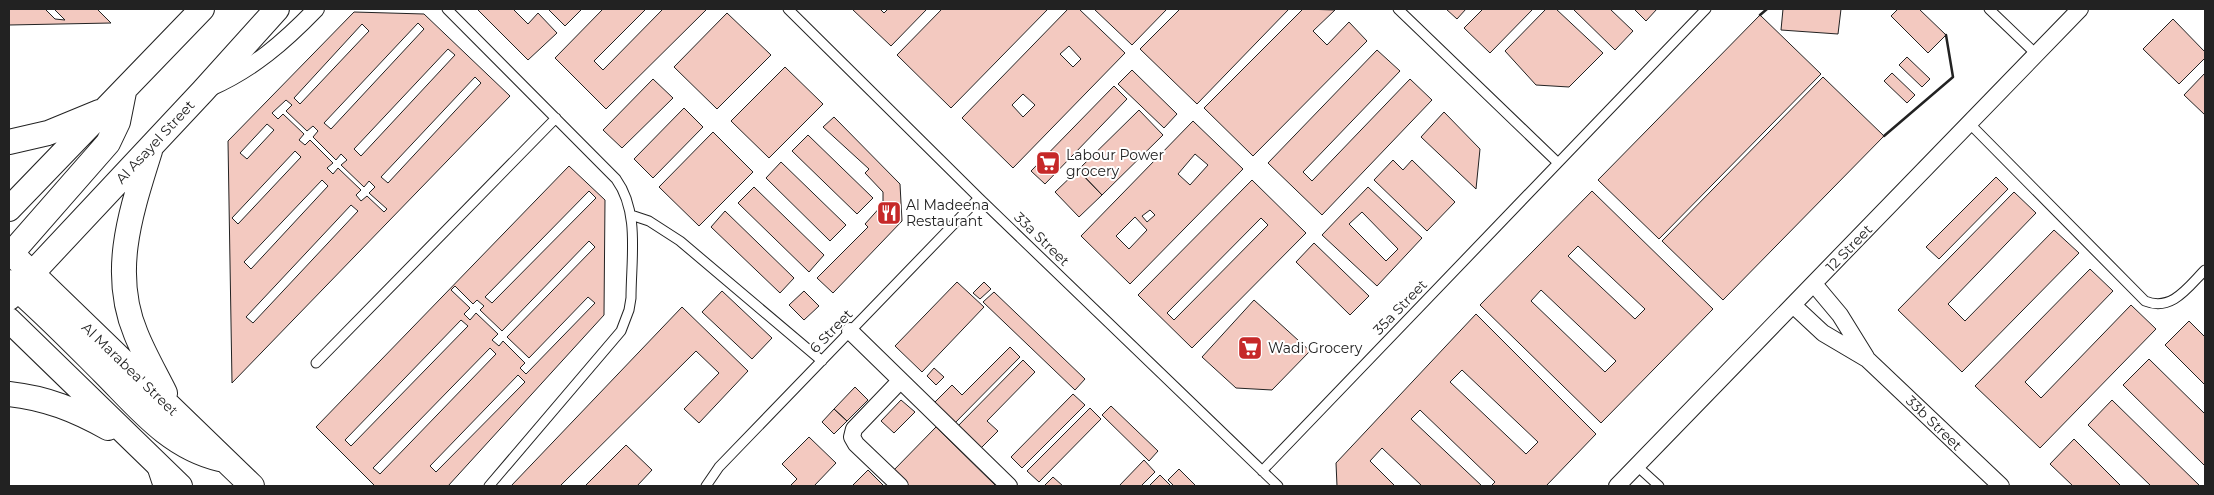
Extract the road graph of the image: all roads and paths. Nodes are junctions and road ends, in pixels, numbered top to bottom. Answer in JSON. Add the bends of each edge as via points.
{"nodes":[{"id":1,"x":202,"y":9,"type":"edge"},
{"id":2,"x":277,"y":9,"type":"edge"},
{"id":3,"x":316,"y":9,"type":"edge"},
{"id":4,"x":447,"y":9,"type":"edge"},
{"id":5,"x":788,"y":9,"type":"edge"},
{"id":6,"x":1399,"y":9,"type":"edge"},
{"id":7,"x":1706,"y":9,"type":"edge"},
{"id":8,"x":1989,"y":9,"type":"edge"},
{"id":9,"x":2080,"y":9,"type":"edge"},
{"id":10,"x":2036,"y":54,"type":"junction"},
{"id":11,"x":204,"y":91,"type":"junction"},
{"id":12,"x":124,"y":92,"type":"junction"},
{"id":13,"x":107,"y":109,"type":"junction"},
{"id":14,"x":556,"y":118,"type":"junction"},
{"id":15,"x":1969,"y":123,"type":"junction"},
{"id":16,"x":9,"y":142,"type":"edge"},
{"id":17,"x":152,"y":146,"type":"junction"},
{"id":18,"x":1557,"y":162,"type":"junction"},
{"id":19,"x":979,"y":198,"type":"junction"},
{"id":20,"x":9,"y":209,"type":"edge"},
{"id":21,"x":632,"y":215,"type":"junction"},
{"id":22,"x":2205,"y":270,"type":"edge"},
{"id":23,"x":13,"y":271,"type":"edge"},
{"id":24,"x":1814,"y":284,"type":"junction"},
{"id":25,"x":1794,"y":306,"type":"junction"},
{"id":26,"x":9,"y":320,"type":"edge"},
{"id":27,"x":850,"y":331,"type":"junction"},
{"id":28,"x":1867,"y":359,"type":"junction"},
{"id":29,"x":822,"y":361,"type":"junction"},
{"id":30,"x":316,"y":363,"type":"dead end"},
{"id":31,"x":900,"y":380,"type":"junction"},
{"id":32,"x":9,"y":394,"type":"edge"},
{"id":33,"x":174,"y":410,"type":"junction"},
{"id":34,"x":142,"y":449,"type":"junction"},
{"id":35,"x":224,"y":460,"type":"junction"},
{"id":36,"x":1636,"y":466,"type":"junction"},
{"id":37,"x":1262,"y":470,"type":"junction"},
{"id":38,"x":158,"y":486,"type":"edge"},
{"id":39,"x":180,"y":486,"type":"edge"},
{"id":40,"x":252,"y":486,"type":"edge"},
{"id":41,"x":489,"y":486,"type":"edge"},
{"id":42,"x":706,"y":486,"type":"edge"},
{"id":43,"x":900,"y":486,"type":"edge"},
{"id":44,"x":1009,"y":486,"type":"edge"},
{"id":45,"x":1278,"y":486,"type":"edge"},
{"id":46,"x":1617,"y":486,"type":"edge"},
{"id":47,"x":1659,"y":486,"type":"edge"},
{"id":48,"x":2000,"y":486,"type":"edge"}],
"edges":[{"from":1,"to":12,"type":"main road"},
{"from":2,"to":11,"type":"main road","name":"Al Asayel Street"},
{"from":3,"to":11,"type":"street","via":[[268,55],[229,80]]},
{"from":4,"to":14,"type":"lane"},
{"from":5,"to":19,"type":"lane","name":"33a Street"},
{"from":6,"to":18,"type":"lane"},
{"from":7,"to":18,"type":"lane","name":"35a Street"},
{"from":8,"to":10,"type":"lane"},
{"from":9,"to":10,"type":"street","name":"12 Street"},
{"from":10,"to":15,"type":"street","name":"12 Street"},
{"from":11,"to":17,"type":"main road","name":"Al Asayel Street"},
{"from":12,"to":13,"type":"main road"},
{"from":12,"to":23,"type":"main road","via":[[118,122],[108,143]]},
{"from":13,"to":16,"type":"main road","via":[[48,133]]},
{"from":13,"to":20,"type":"main road"},
{"from":14,"to":21,"type":"lane","via":[[616,179],[627,196]]},
{"from":14,"to":30,"type":"lane"},
{"from":15,"to":22,"type":"lane","via":[[2144,301],[2159,305],[2173,301]]},
{"from":15,"to":24,"type":"street","name":"12 Street"},
{"from":17,"to":23,"type":"main road","name":"Al Asayel Street"},
{"from":17,"to":33,"type":"main road","via":[[125,234],[123,275],[135,333]]},
{"from":18,"to":37,"type":"lane","name":"35a Street"},
{"from":19,"to":27,"type":"lane","name":"6 Street"},
{"from":19,"to":37,"type":"lane","name":"33a Street"},
{"from":21,"to":29,"type":"lane","via":[[649,221],[680,241]]},
{"from":21,"to":41,"type":"lane","via":[[629,310],[621,331]]},
{"from":23,"to":33,"type":"main road","name":"Al Marabea' Street"},
{"from":23,"to":35,"type":"main road","via":[[39,307],[170,437],[197,452]]},
{"from":24,"to":25,"type":"street","name":"12 Street"},
{"from":24,"to":28,"type":"street","name":"33b Street","via":[[1840,315]]},
{"from":25,"to":28,"type":"street","name":"33b Street","via":[[1823,333]]},
{"from":25,"to":36,"type":"street","name":"12 Street"},
{"from":26,"to":34,"type":"main road"},
{"from":27,"to":29,"type":"lane","name":"6 Street"},
{"from":27,"to":31,"type":"street"},
{"from":28,"to":48,"type":"street","name":"33b Street"},
{"from":29,"to":42,"type":"lane","name":"6 Street","via":[[719,466]]},
{"from":31,"to":43,"type":"street","via":[[852,433],[856,444]]},
{"from":31,"to":44,"type":"street"},
{"from":32,"to":34,"type":"main road","via":[[40,399],[78,411]]},
{"from":33,"to":35,"type":"main road","name":"Al Marabea' Street"},
{"from":34,"to":38,"type":"lane"},
{"from":34,"to":39,"type":"main road"},
{"from":35,"to":40,"type":"main road","name":"Al Marabea' Street"},
{"from":36,"to":46,"type":"street","name":"12 Street"},
{"from":36,"to":47,"type":"lane"},
{"from":37,"to":45,"type":"lane","name":"33a Street"}]}
